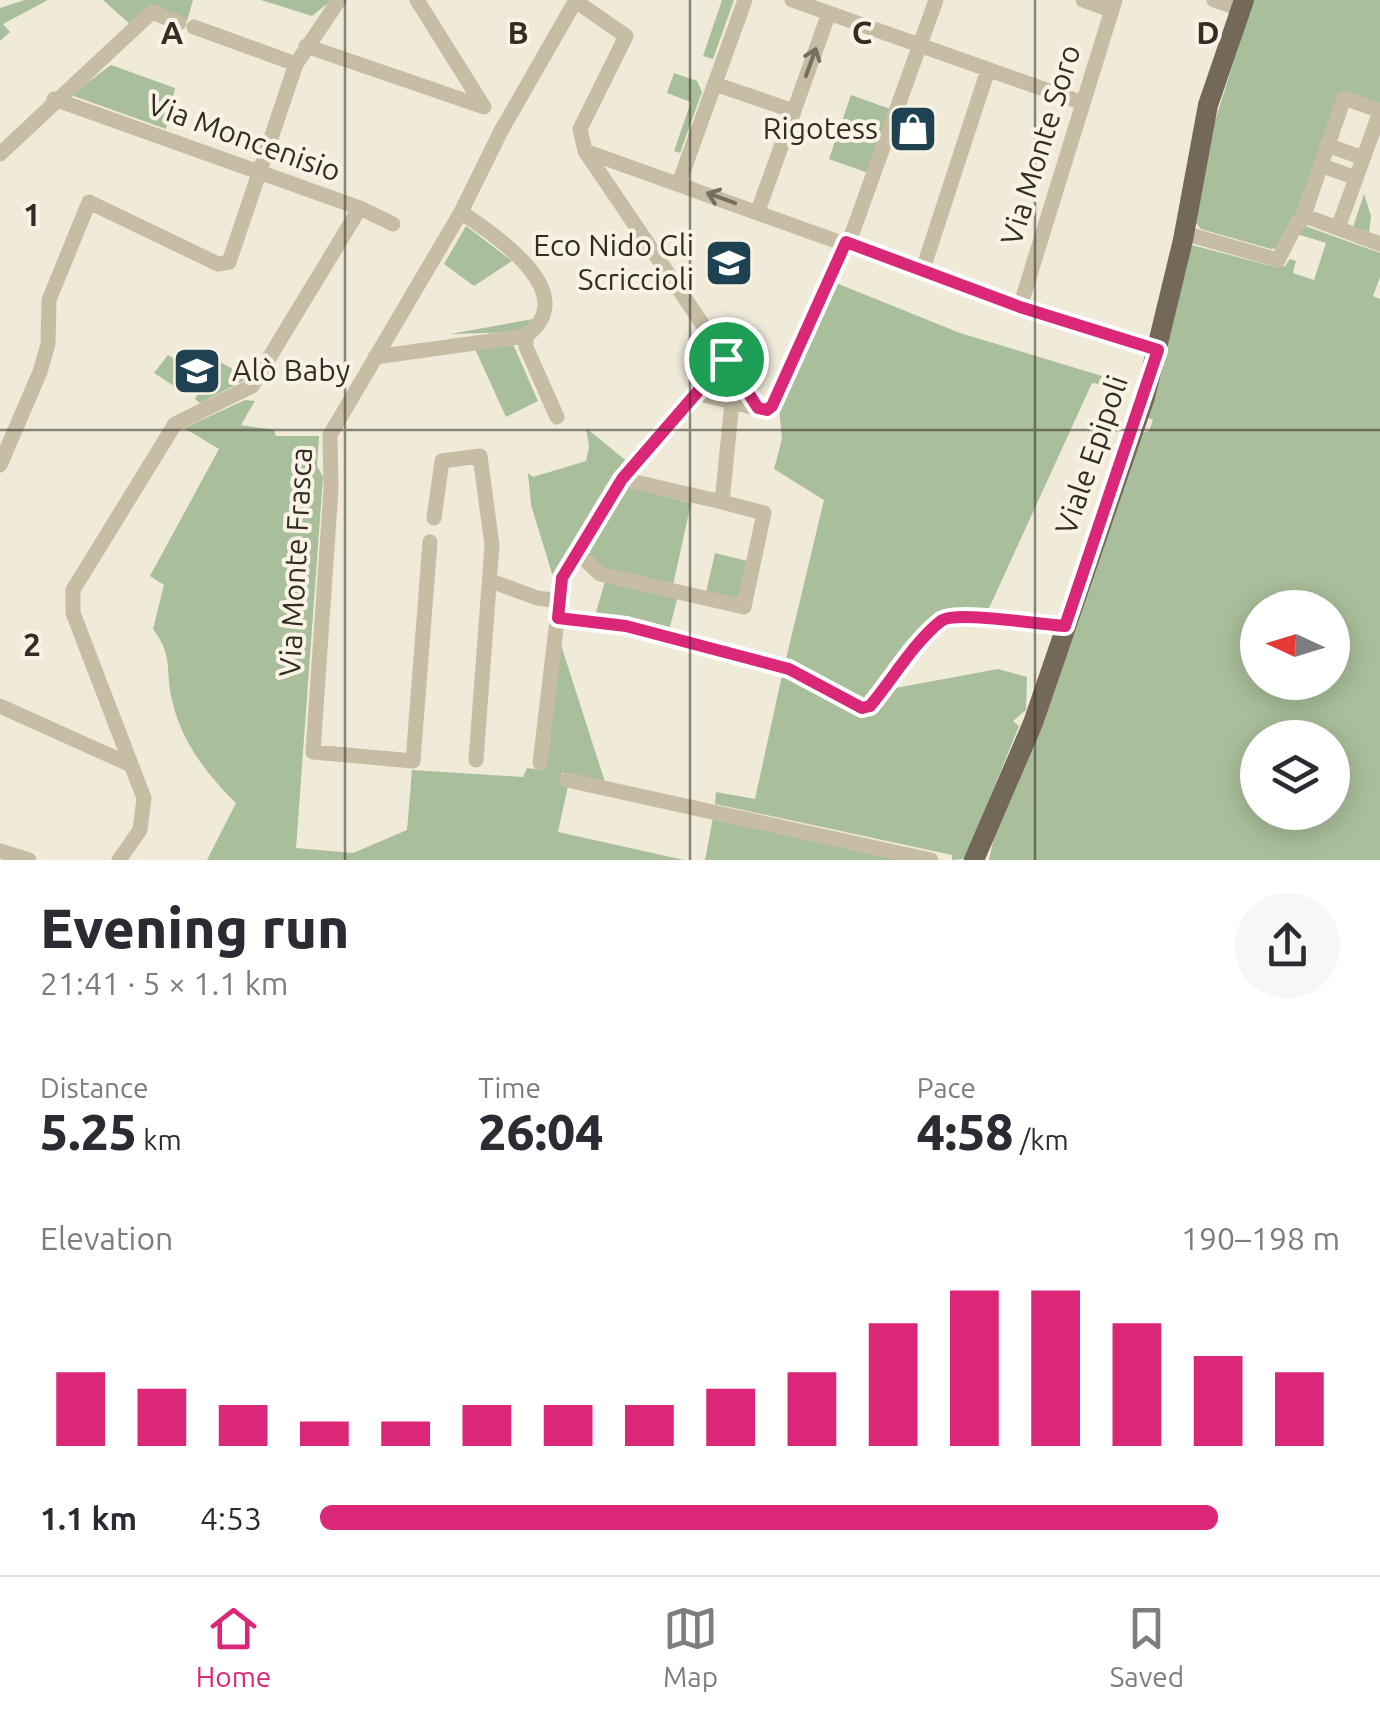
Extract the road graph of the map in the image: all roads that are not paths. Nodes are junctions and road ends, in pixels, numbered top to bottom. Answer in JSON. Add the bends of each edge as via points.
{"nodes":[{"id":1,"x":339,"y":0,"type":"edge"},
{"id":2,"x":417,"y":0,"type":"edge"},
{"id":3,"x":745,"y":0,"type":"edge"},
{"id":4,"x":792,"y":0,"type":"edge"},
{"id":5,"x":936,"y":0,"type":"edge"},
{"id":6,"x":1084,"y":0,"type":"edge"},
{"id":7,"x":1214,"y":0,"type":"edge"},
{"id":8,"x":577,"y":1,"type":"edge"},
{"id":9,"x":1113,"y":5,"type":"edge"},
{"id":10,"x":1242,"y":5,"type":"edge"},
{"id":11,"x":829,"y":13,"type":"junction"},
{"id":12,"x":921,"y":44,"type":"junction"},
{"id":13,"x":306,"y":46,"type":"junction"},
{"id":14,"x":296,"y":64,"type":"junction"},
{"id":15,"x":988,"y":70,"type":"junction"},
{"id":16,"x":715,"y":84,"type":"junction"},
{"id":17,"x":54,"y":99,"type":"junction"},
{"id":18,"x":1083,"y":103,"type":"junction"},
{"id":19,"x":484,"y":107,"type":"junction"},
{"id":20,"x":794,"y":111,"type":"junction"},
{"id":21,"x":1380,"y":112,"type":"edge"},
{"id":22,"x":501,"y":131,"type":"junction"},
{"id":23,"x":1327,"y":145,"type":"junction"},
{"id":24,"x":1371,"y":149,"type":"edge"},
{"id":25,"x":586,"y":151,"type":"junction"},
{"id":26,"x":0,"y":154,"type":"edge"},
{"id":27,"x":1320,"y":164,"type":"junction"},
{"id":28,"x":256,"y":172,"type":"junction"},
{"id":29,"x":1356,"y":178,"type":"junction"},
{"id":30,"x":680,"y":183,"type":"junction"},
{"id":31,"x":360,"y":208,"type":"junction"},
{"id":32,"x":758,"y":210,"type":"junction"},
{"id":33,"x":461,"y":212,"type":"junction"},
{"id":34,"x":1303,"y":218,"type":"junction"},
{"id":35,"x":393,"y":224,"type":"dead end"},
{"id":36,"x":1338,"y":228,"type":"junction"},
{"id":37,"x":1184,"y":233,"type":"junction"},
{"id":38,"x":846,"y":242,"type":"junction"},
{"id":39,"x":1380,"y":244,"type":"edge"},
{"id":40,"x":922,"y":272,"type":"junction"},
{"id":41,"x":1020,"y":307,"type":"junction"},
{"id":42,"x":526,"y":336,"type":"junction"},
{"id":43,"x":1158,"y":350,"type":"junction"},
{"id":44,"x":375,"y":357,"type":"junction"},
{"id":45,"x":731,"y":366,"type":"junction"},
{"id":46,"x":696,"y":394,"type":"junction"},
{"id":47,"x":732,"y":402,"type":"junction"},
{"id":48,"x":758,"y":408,"type":"junction"},
{"id":49,"x":557,"y":417,"type":"dead end"},
{"id":50,"x":0,"y":465,"type":"edge"},
{"id":51,"x":622,"y":479,"type":"junction"},
{"id":52,"x":722,"y":502,"type":"junction"},
{"id":53,"x":434,"y":518,"type":"dead end"},
{"id":54,"x":430,"y":542,"type":"dead end"},
{"id":55,"x":578,"y":553,"type":"junction"},
{"id":56,"x":491,"y":581,"type":"junction"},
{"id":57,"x":560,"y":601,"type":"junction"},
{"id":58,"x":558,"y":618,"type":"junction"},
{"id":59,"x":1065,"y":626,"type":"junction"},
{"id":60,"x":0,"y":706,"type":"edge"},
{"id":61,"x":476,"y":760,"type":"dead end"},
{"id":62,"x":540,"y":763,"type":"dead end"},
{"id":63,"x":130,"y":765,"type":"junction"},
{"id":64,"x":567,"y":780,"type":"dead end"},
{"id":65,"x":0,"y":851,"type":"edge"},
{"id":66,"x":979,"y":855,"type":"edge"},
{"id":67,"x":28,"y":860,"type":"edge"},
{"id":68,"x":119,"y":860,"type":"edge"},
{"id":69,"x":931,"y":860,"type":"edge"}],
"edges":[{"from":1,"to":13,"type":"street"},
{"from":2,"to":19,"type":"street"},
{"from":3,"to":16,"type":"street"},
{"from":4,"to":11,"type":"street"},
{"from":5,"to":12,"type":"street"},
{"from":6,"to":9,"type":"street"},
{"from":7,"to":10,"type":"street"},
{"from":8,"to":22,"type":"street","name":"Via Monte Frasca"},
{"from":8,"to":25,"type":"street","via":[[626,36],[580,130]]},
{"from":9,"to":18,"type":"street","name":"Via Monte Soro"},
{"from":10,"to":37,"type":"main road","name":"Viale Epipoli","via":[[1208,105]]},
{"from":11,"to":12,"type":"street"},
{"from":20,"to":11,"type":"street","one_way":true},
{"from":12,"to":15,"type":"street"},
{"from":12,"to":38,"type":"street"},
{"from":13,"to":14,"type":"street"},
{"from":13,"to":19,"type":"street"},
{"from":14,"to":17,"type":"street","via":[[152,12]]},
{"from":14,"to":28,"type":"street"},
{"from":15,"to":18,"type":"street"},
{"from":15,"to":40,"type":"street"},
{"from":16,"to":20,"type":"street"},
{"from":16,"to":30,"type":"street"},
{"from":17,"to":26,"type":"street"},
{"from":17,"to":28,"type":"street","name":"Via Moncenisio"},
{"from":18,"to":41,"type":"street","name":"Via Monte Soro"},
{"from":19,"to":22,"type":"street"},
{"from":20,"to":32,"type":"street"},
{"from":21,"to":23,"type":"street","via":[[1344,98]]},
{"from":21,"to":24,"type":"street"},
{"from":22,"to":33,"type":"street","name":"Via Monte Frasca"},
{"from":23,"to":24,"type":"street"},
{"from":23,"to":27,"type":"street"},
{"from":24,"to":29,"type":"street"},
{"from":25,"to":30,"type":"street"},
{"from":25,"to":45,"type":"street"},
{"from":27,"to":29,"type":"street"},
{"from":27,"to":34,"type":"street"},
{"from":28,"to":31,"type":"street","name":"Via Moncenisio"},
{"from":28,"to":50,"type":"street","via":[[229,262],[218,264],[89,202],[49,300],[40,372]]},
{"from":29,"to":36,"type":"street"},
{"from":32,"to":30,"type":"street","one_way":true},
{"from":31,"to":35,"type":"street"},
{"from":31,"to":63,"type":"street","name":"Via Moncenisio","via":[[252,386],[175,424],[73,590],[74,613]]},
{"from":32,"to":38,"type":"street"},
{"from":33,"to":42,"type":"street","via":[[528,261],[544,307],[540,326]]},
{"from":33,"to":44,"type":"street","name":"Via Monte Frasca"},
{"from":34,"to":36,"type":"street"},
{"from":34,"to":37,"type":"street","via":[[1278,260]]},
{"from":36,"to":39,"type":"street"},
{"from":37,"to":43,"type":"main road","name":"Viale Epipoli"},
{"from":38,"to":40,"type":"street"},
{"from":38,"to":48,"type":"street","via":[[772,406]]},
{"from":40,"to":41,"type":"street"},
{"from":41,"to":43,"type":"street"},
{"from":42,"to":44,"type":"street"},
{"from":42,"to":49,"type":"street"},
{"from":43,"to":59,"type":"main road","name":"Viale Epipoli"},
{"from":44,"to":54,"type":"street","name":"Via Monte Frasca","via":[[330,436],[313,752],[413,760]]},
{"from":45,"to":46,"type":"street"},
{"from":45,"to":47,"type":"street"},
{"from":45,"to":48,"type":"street"},
{"from":46,"to":47,"type":"street"},
{"from":46,"to":51,"type":"street"},
{"from":47,"to":48,"type":"street"},
{"from":47,"to":52,"type":"street"},
{"from":51,"to":52,"type":"street"},
{"from":51,"to":55,"type":"street"},
{"from":52,"to":55,"type":"street","via":[[764,513],[744,607],[600,574]]},
{"from":53,"to":56,"type":"street","via":[[442,461],[480,456]]},
{"from":55,"to":57,"type":"street","via":[[562,578]]},
{"from":56,"to":57,"type":"street"},
{"from":56,"to":61,"type":"street"},
{"from":57,"to":58,"type":"street"},
{"from":58,"to":59,"type":"street","via":[[626,626],[789,669],[862,708],[943,619],[966,614]]},
{"from":58,"to":62,"type":"street"},
{"from":59,"to":66,"type":"main road","name":"Viale Epipoli"},
{"from":60,"to":63,"type":"street"},
{"from":63,"to":68,"type":"street","name":"Via Moncenisio","via":[[145,815]]},
{"from":64,"to":69,"type":"street"},
{"from":65,"to":67,"type":"street"}]}
